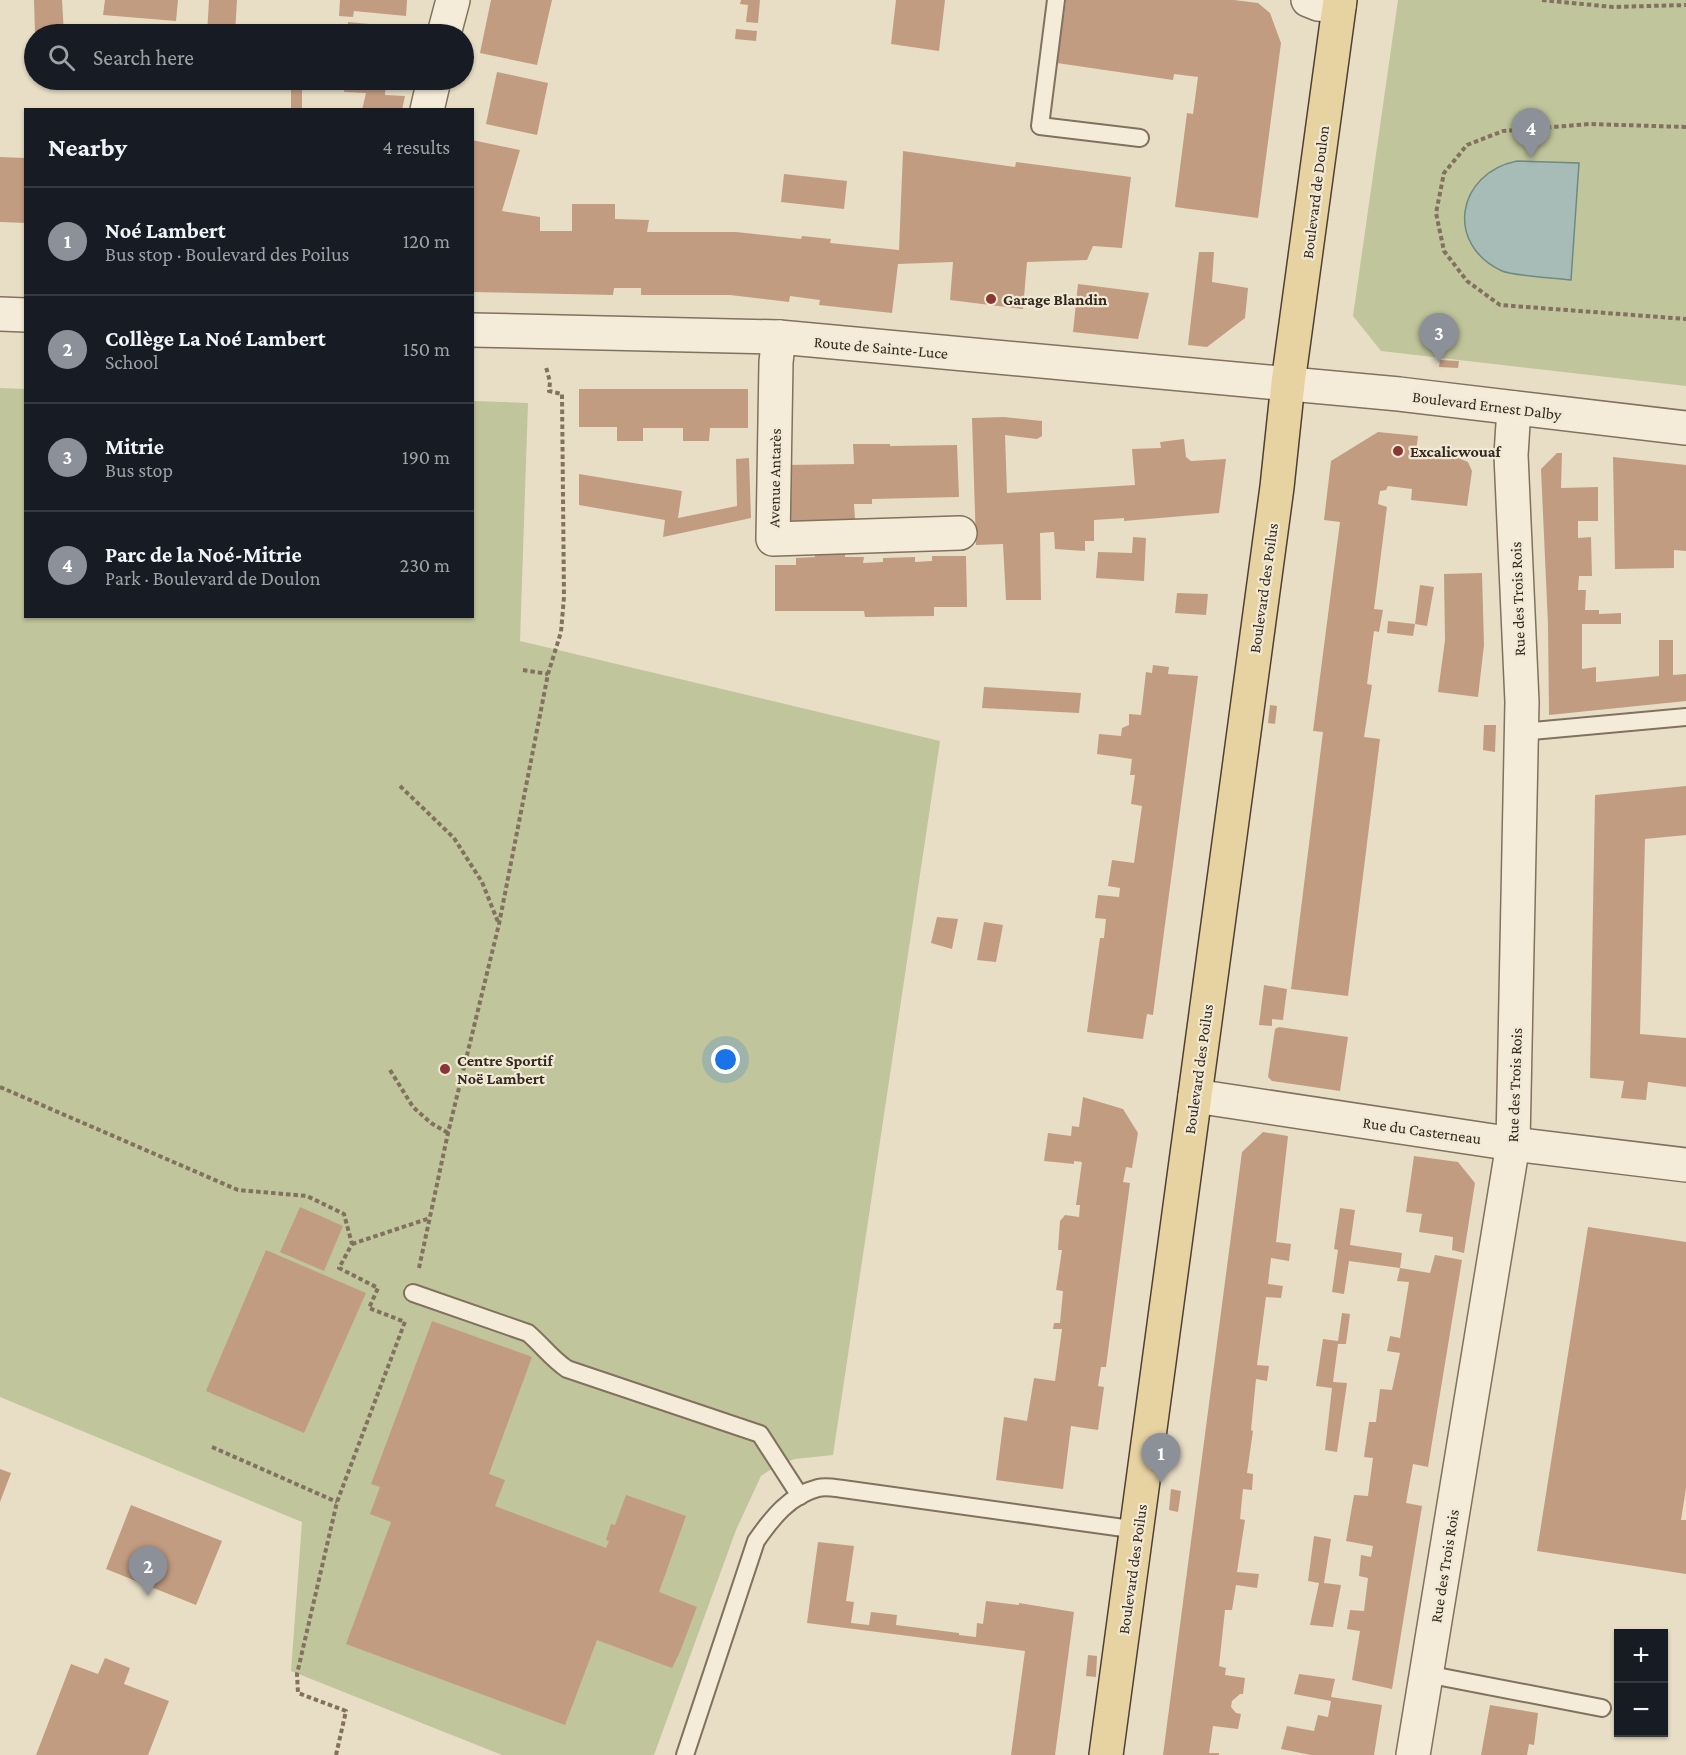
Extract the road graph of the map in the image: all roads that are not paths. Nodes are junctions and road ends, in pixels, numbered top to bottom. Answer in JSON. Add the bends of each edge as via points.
{"nodes":[{"id":1,"x":453,"y":0,"type":"edge"},
{"id":2,"x":1056,"y":0,"type":"edge"},
{"id":3,"x":1329,"y":2,"type":"edge"},
{"id":4,"x":447,"y":24,"type":"edge"},
{"id":5,"x":432,"y":90,"type":"edge"},
{"id":6,"x":427,"y":108,"type":"edge"},
{"id":7,"x":1140,"y":138,"type":"dead end"},
{"id":8,"x":0,"y":315,"type":"edge"},
{"id":9,"x":24,"y":315,"type":"edge"},
{"id":10,"x":474,"y":330,"type":"edge"},
{"id":11,"x":779,"y":337,"type":"junction"},
{"id":12,"x":1288,"y":383,"type":"junction"},
{"id":13,"x":1514,"y":408,"type":"junction"},
{"id":14,"x":1686,"y":428,"type":"edge"},
{"id":15,"x":960,"y":533,"type":"dead end"},
{"id":16,"x":1686,"y":717,"type":"edge"},
{"id":17,"x":1521,"y":732,"type":"junction"},
{"id":18,"x":1195,"y":1096,"type":"junction"},
{"id":19,"x":1513,"y":1144,"type":"junction"},
{"id":20,"x":1686,"y":1165,"type":"edge"},
{"id":21,"x":413,"y":1293,"type":"road end"},
{"id":22,"x":800,"y":1496,"type":"junction"},
{"id":23,"x":1138,"y":1530,"type":"junction"},
{"id":24,"x":1426,"y":1674,"type":"junction"},
{"id":25,"x":1602,"y":1707,"type":"dead end"},
{"id":26,"x":685,"y":1755,"type":"edge"},
{"id":27,"x":1106,"y":1755,"type":"edge"},
{"id":28,"x":1413,"y":1755,"type":"edge"}],
"edges":[{"from":1,"to":4,"type":"street"},
{"from":2,"to":7,"type":"lane","via":[[1040,126]]},
{"from":3,"to":12,"type":"main road","name":"Boulevard de Doulon","via":[[1300,310]]},
{"from":5,"to":6,"type":"street"},
{"from":8,"to":9,"type":"street"},
{"from":10,"to":11,"type":"street","name":"Route de Sainte-Luce"},
{"from":11,"to":12,"type":"street","name":"Route de Sainte-Luce"},
{"from":11,"to":15,"type":"street","name":"Avenue Antarès","via":[[773,539]]},
{"from":12,"to":13,"type":"street","name":"Boulevard Ernest Dalby"},
{"from":12,"to":18,"type":"main road","name":"Boulevard des Poilus"},
{"from":13,"to":14,"type":"street","name":"Boulevard Ernest Dalby"},
{"from":13,"to":17,"type":"street","name":"Rue des Trois Rois","via":[[1511,455]]},
{"from":16,"to":17,"type":"lane"},
{"from":17,"to":19,"type":"street","name":"Rue des Trois Rois"},
{"from":18,"to":19,"type":"street","name":"Rue du Casterneau"},
{"from":18,"to":23,"type":"main road","name":"Boulevard des Poilus"},
{"from":19,"to":20,"type":"street","name":"Rue du Casterneau"},
{"from":19,"to":24,"type":"street","name":"Rue des Trois Rois"},
{"from":21,"to":22,"type":"lane","via":[[528,1333],[567,1369],[760,1434]]},
{"from":22,"to":23,"type":"lane","via":[[820,1487],[843,1489]]},
{"from":22,"to":26,"type":"lane","via":[[776,1514],[756,1540]]},
{"from":23,"to":27,"type":"main road","name":"Boulevard des Poilus"},
{"from":24,"to":25,"type":"lane"},
{"from":24,"to":28,"type":"street","name":"Rue des Trois Rois"}]}
